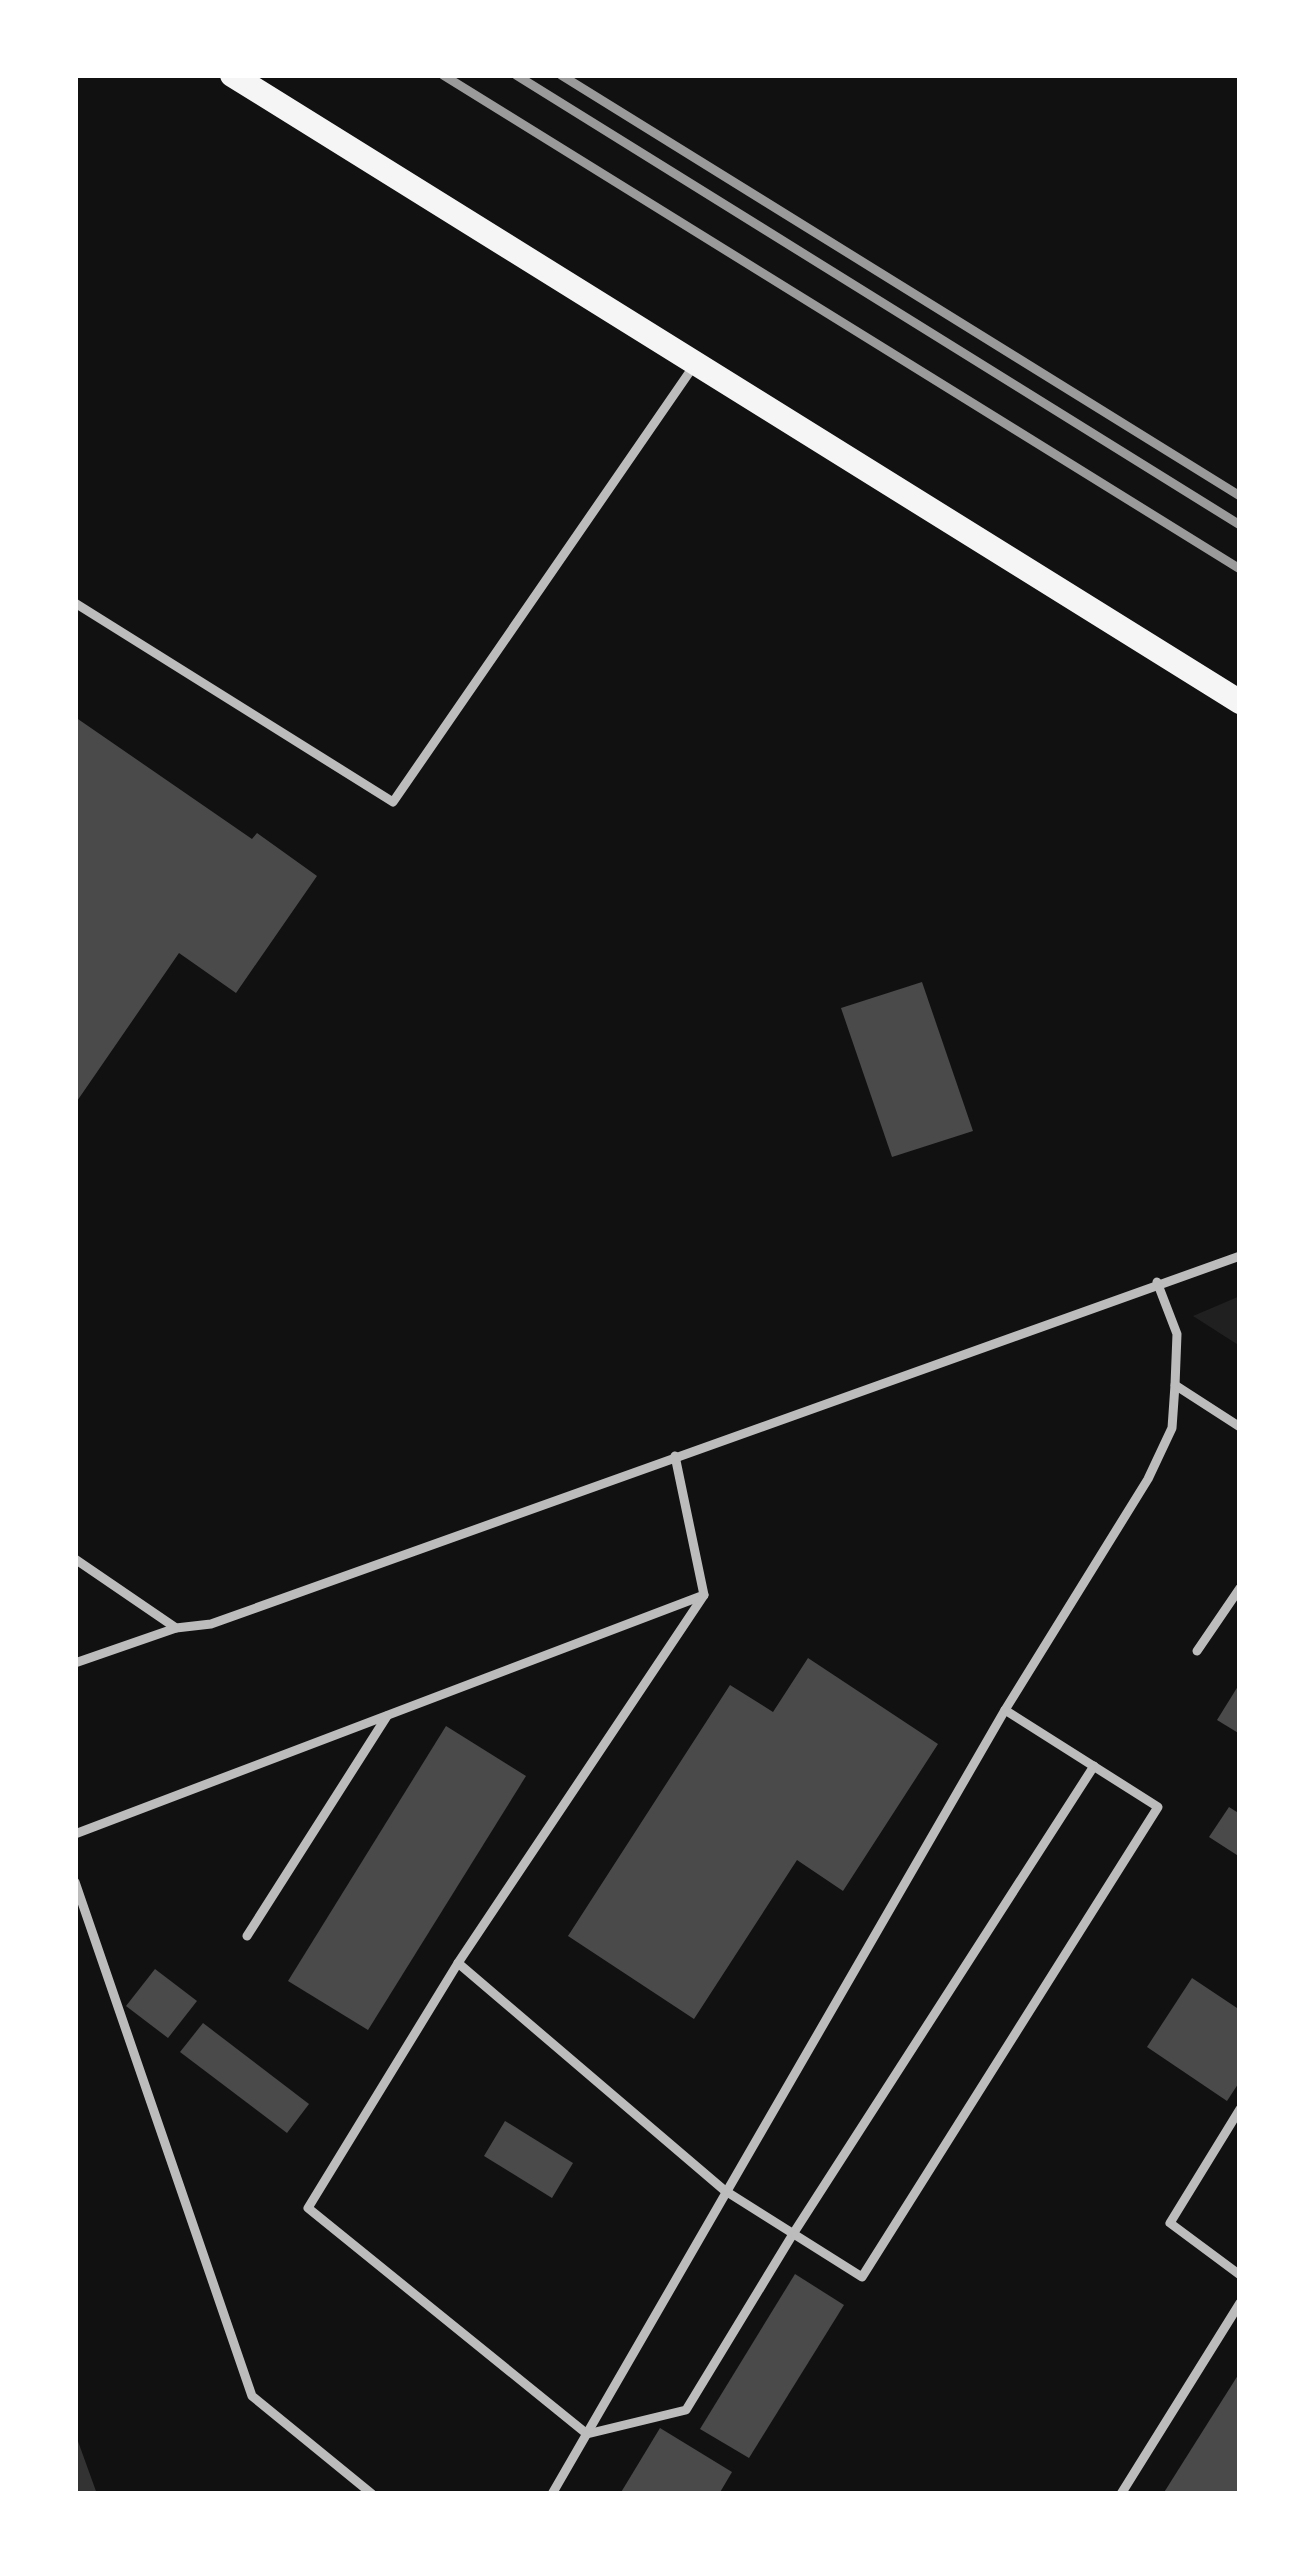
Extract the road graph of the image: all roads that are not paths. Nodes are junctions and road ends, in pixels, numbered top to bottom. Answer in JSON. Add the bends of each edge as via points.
{"nodes":[{"id":1,"x":232,"y":75,"type":"edge"},
{"id":2,"x":696,"y":363,"type":"junction"},
{"id":3,"x":75,"y":603,"type":"edge"},
{"id":4,"x":1240,"y":702,"type":"edge"},
{"id":5,"x":1240,"y":1256,"type":"edge"},
{"id":6,"x":1157,"y":1282,"type":"junction"},
{"id":7,"x":1175,"y":1385,"type":"junction"},
{"id":8,"x":1240,"y":1427,"type":"edge"},
{"id":9,"x":676,"y":1456,"type":"junction"},
{"id":10,"x":75,"y":1559,"type":"edge"},
{"id":11,"x":1240,"y":1588,"type":"edge"},
{"id":12,"x":704,"y":1595,"type":"junction"},
{"id":13,"x":176,"y":1628,"type":"junction"},
{"id":14,"x":1197,"y":1651,"type":"dead end"},
{"id":15,"x":75,"y":1663,"type":"edge"},
{"id":16,"x":1005,"y":1710,"type":"junction"},
{"id":17,"x":387,"y":1716,"type":"junction"},
{"id":18,"x":1094,"y":1766,"type":"junction"},
{"id":19,"x":75,"y":1834,"type":"edge"},
{"id":20,"x":75,"y":1882,"type":"edge"},
{"id":21,"x":247,"y":1936,"type":"dead end"},
{"id":22,"x":458,"y":1963,"type":"junction"},
{"id":23,"x":1240,"y":2109,"type":"edge"},
{"id":24,"x":724,"y":2190,"type":"junction"},
{"id":25,"x":793,"y":2234,"type":"junction"},
{"id":26,"x":1240,"y":2275,"type":"edge"},
{"id":27,"x":1240,"y":2303,"type":"edge"},
{"id":28,"x":587,"y":2434,"type":"junction"},
{"id":29,"x":371,"y":2494,"type":"edge"},
{"id":30,"x":551,"y":2494,"type":"edge"},
{"id":31,"x":1121,"y":2494,"type":"edge"}],
"edges":[{"from":1,"to":2,"type":"main road"},
{"from":2,"to":3,"type":"lane","via":[[393,802]]},
{"from":2,"to":4,"type":"main road"},
{"from":5,"to":6,"type":"lane"},
{"from":6,"to":7,"type":"lane","via":[[1177,1334]]},
{"from":6,"to":9,"type":"lane"},
{"from":7,"to":8,"type":"lane"},
{"from":7,"to":16,"type":"lane","via":[[1172,1428],[1148,1479]]},
{"from":9,"to":12,"type":"lane"},
{"from":9,"to":13,"type":"lane","via":[[211,1624]]},
{"from":10,"to":13,"type":"lane"},
{"from":11,"to":14,"type":"lane"},
{"from":12,"to":17,"type":"lane"},
{"from":12,"to":22,"type":"lane"},
{"from":13,"to":15,"type":"lane"},
{"from":16,"to":18,"type":"lane"},
{"from":16,"to":24,"type":"lane"},
{"from":17,"to":19,"type":"lane"},
{"from":17,"to":21,"type":"lane"},
{"from":18,"to":25,"type":"lane"},
{"from":18,"to":25,"type":"lane","via":[[1158,1807],[862,2277]]},
{"from":20,"to":29,"type":"lane","via":[[252,2396]]},
{"from":22,"to":24,"type":"lane"},
{"from":22,"to":28,"type":"lane","via":[[308,2208]]},
{"from":23,"to":26,"type":"lane","via":[[1170,2223]]},
{"from":24,"to":25,"type":"lane"},
{"from":24,"to":28,"type":"lane"},
{"from":25,"to":28,"type":"lane","via":[[686,2410]]},
{"from":27,"to":31,"type":"lane"},
{"from":28,"to":30,"type":"lane"}]}
